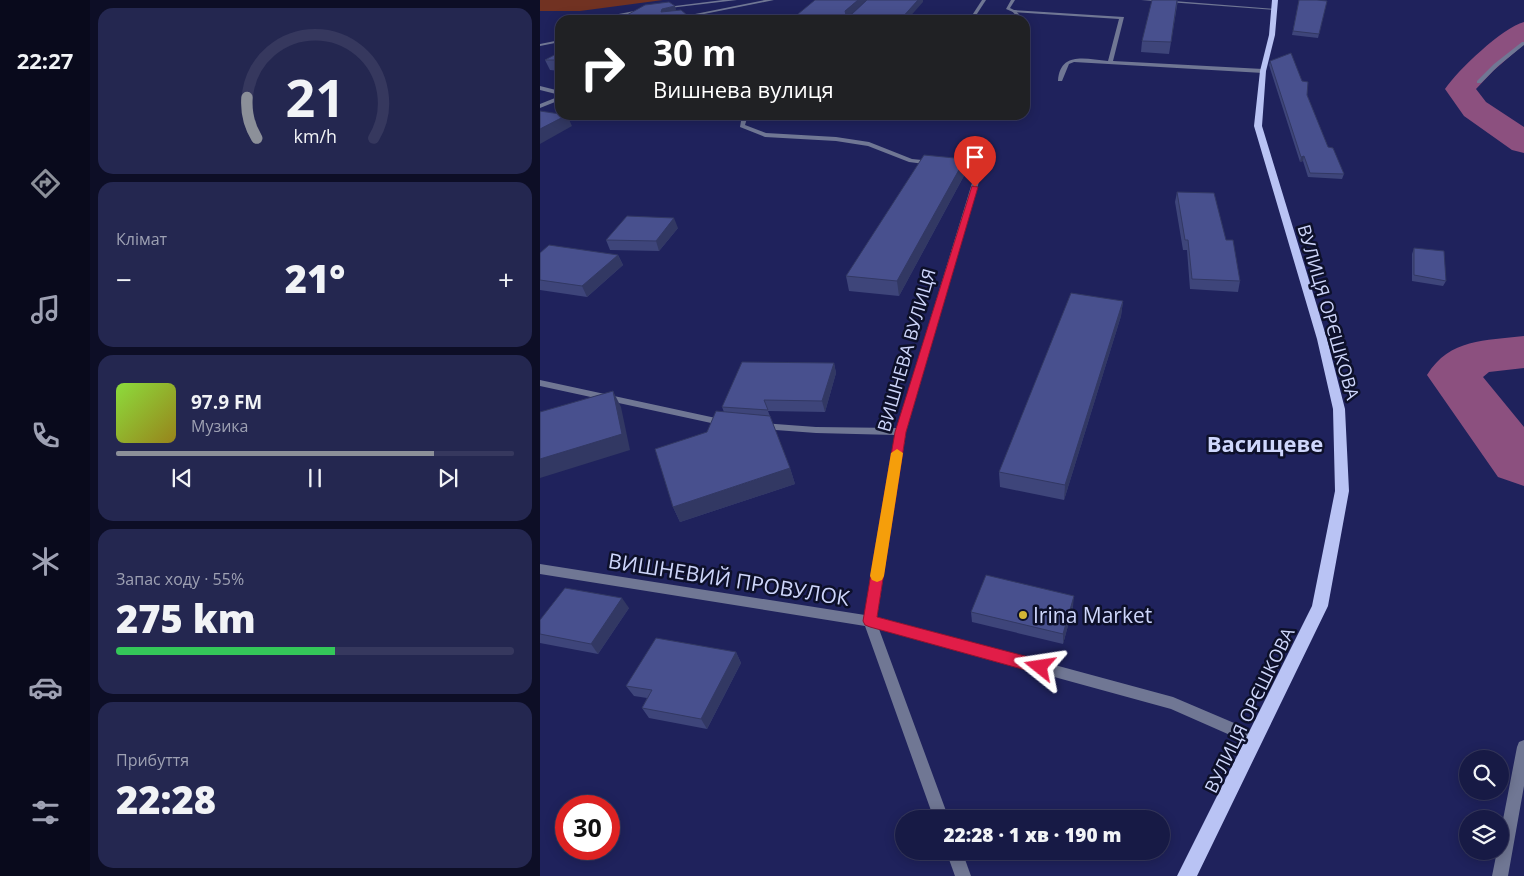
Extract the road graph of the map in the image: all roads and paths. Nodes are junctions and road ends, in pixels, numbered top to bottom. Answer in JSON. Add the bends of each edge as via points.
{"nodes":[{"id":1,"x":735,"y":0,"type":"edge"},
{"id":2,"x":772,"y":0,"type":"edge"},
{"id":3,"x":984,"y":0,"type":"edge"},
{"id":4,"x":1013,"y":0,"type":"edge"},
{"id":5,"x":1143,"y":0,"type":"edge"},
{"id":6,"x":1275,"y":4,"type":"edge"},
{"id":7,"x":1014,"y":11,"type":"junction"},
{"id":8,"x":622,"y":15,"type":"edge"},
{"id":9,"x":693,"y":15,"type":"edge"},
{"id":10,"x":974,"y":15,"type":"edge"},
{"id":11,"x":1018,"y":15,"type":"edge"},
{"id":12,"x":555,"y":42,"type":"edge"},
{"id":13,"x":1524,"y":43,"type":"edge"},
{"id":14,"x":540,"y":45,"type":"edge"},
{"id":15,"x":1110,"y":61,"type":"junction"},
{"id":16,"x":1263,"y":72,"type":"junction"},
{"id":17,"x":1060,"y":80,"type":"dead end"},
{"id":18,"x":1480,"y":82,"type":"dead end"},
{"id":19,"x":540,"y":88,"type":"edge"},
{"id":20,"x":555,"y":92,"type":"edge"},
{"id":21,"x":555,"y":100,"type":"edge"},
{"id":22,"x":540,"y":106,"type":"edge"},
{"id":23,"x":744,"y":120,"type":"edge"},
{"id":24,"x":540,"y":383,"type":"edge"},
{"id":25,"x":901,"y":432,"type":"junction"},
{"id":26,"x":540,"y":570,"type":"edge"},
{"id":27,"x":870,"y":621,"type":"junction"},
{"id":28,"x":1254,"y":739,"type":"junction"},
{"id":29,"x":1524,"y":748,"type":"edge"},
{"id":30,"x":939,"y":810,"type":"edge"},
{"id":31,"x":957,"y":860,"type":"edge"},
{"id":32,"x":963,"y":876,"type":"edge"},
{"id":33,"x":1187,"y":876,"type":"edge"},
{"id":34,"x":1500,"y":876,"type":"edge"}],
"edges":[{"from":1,"to":8,"type":"street"},
{"from":2,"to":9,"type":"street"},
{"from":3,"to":10,"type":"street"},
{"from":4,"to":7,"type":"street","via":[[1008,9]]},
{"from":5,"to":6,"type":"street"},
{"from":6,"to":16,"type":"main road","name":"ВУЛИЦЯ ОРЄШКОВА"},
{"from":7,"to":11,"type":"street"},
{"from":7,"to":15,"type":"street","via":[[1122,18]]},
{"from":12,"to":14,"type":"street"},
{"from":13,"to":18,"type":"street"},
{"from":15,"to":16,"type":"street"},
{"from":15,"to":17,"type":"street","via":[[1073,60],[1067,63]]},
{"from":16,"to":28,"type":"main road","name":"ВУЛИЦЯ ОРЄШКОВА","via":[[1258,126],[1322,340],[1339,409],[1342,491],[1320,606]]},
{"from":19,"to":20,"type":"street"},
{"from":21,"to":22,"type":"street"},
{"from":23,"to":25,"type":"street","name":"ВИШНЕВА ВУЛИЦЯ","via":[[742,126],[765,135],[844,140],[869,144],[911,161],[980,168]]},
{"from":24,"to":25,"type":"street","via":[[712,420],[816,430]]},
{"from":25,"to":27,"type":"street","name":"ВИШНЕВА ВУЛИЦЯ"},
{"from":26,"to":27,"type":"street","name":"ВИШНЕВИЙ ПРОВУЛОК"},
{"from":27,"to":28,"type":"street","name":"ВИШНЕВИЙ ПРОВУЛОК","via":[[1173,703]]},
{"from":27,"to":30,"type":"street","name":"ВИШНЕВА ВУЛИЦЯ"},
{"from":28,"to":33,"type":"main road","name":"ВУЛИЦЯ ОРЄШКОВА"},
{"from":29,"to":34,"type":"street"},
{"from":31,"to":32,"type":"street"}]}
